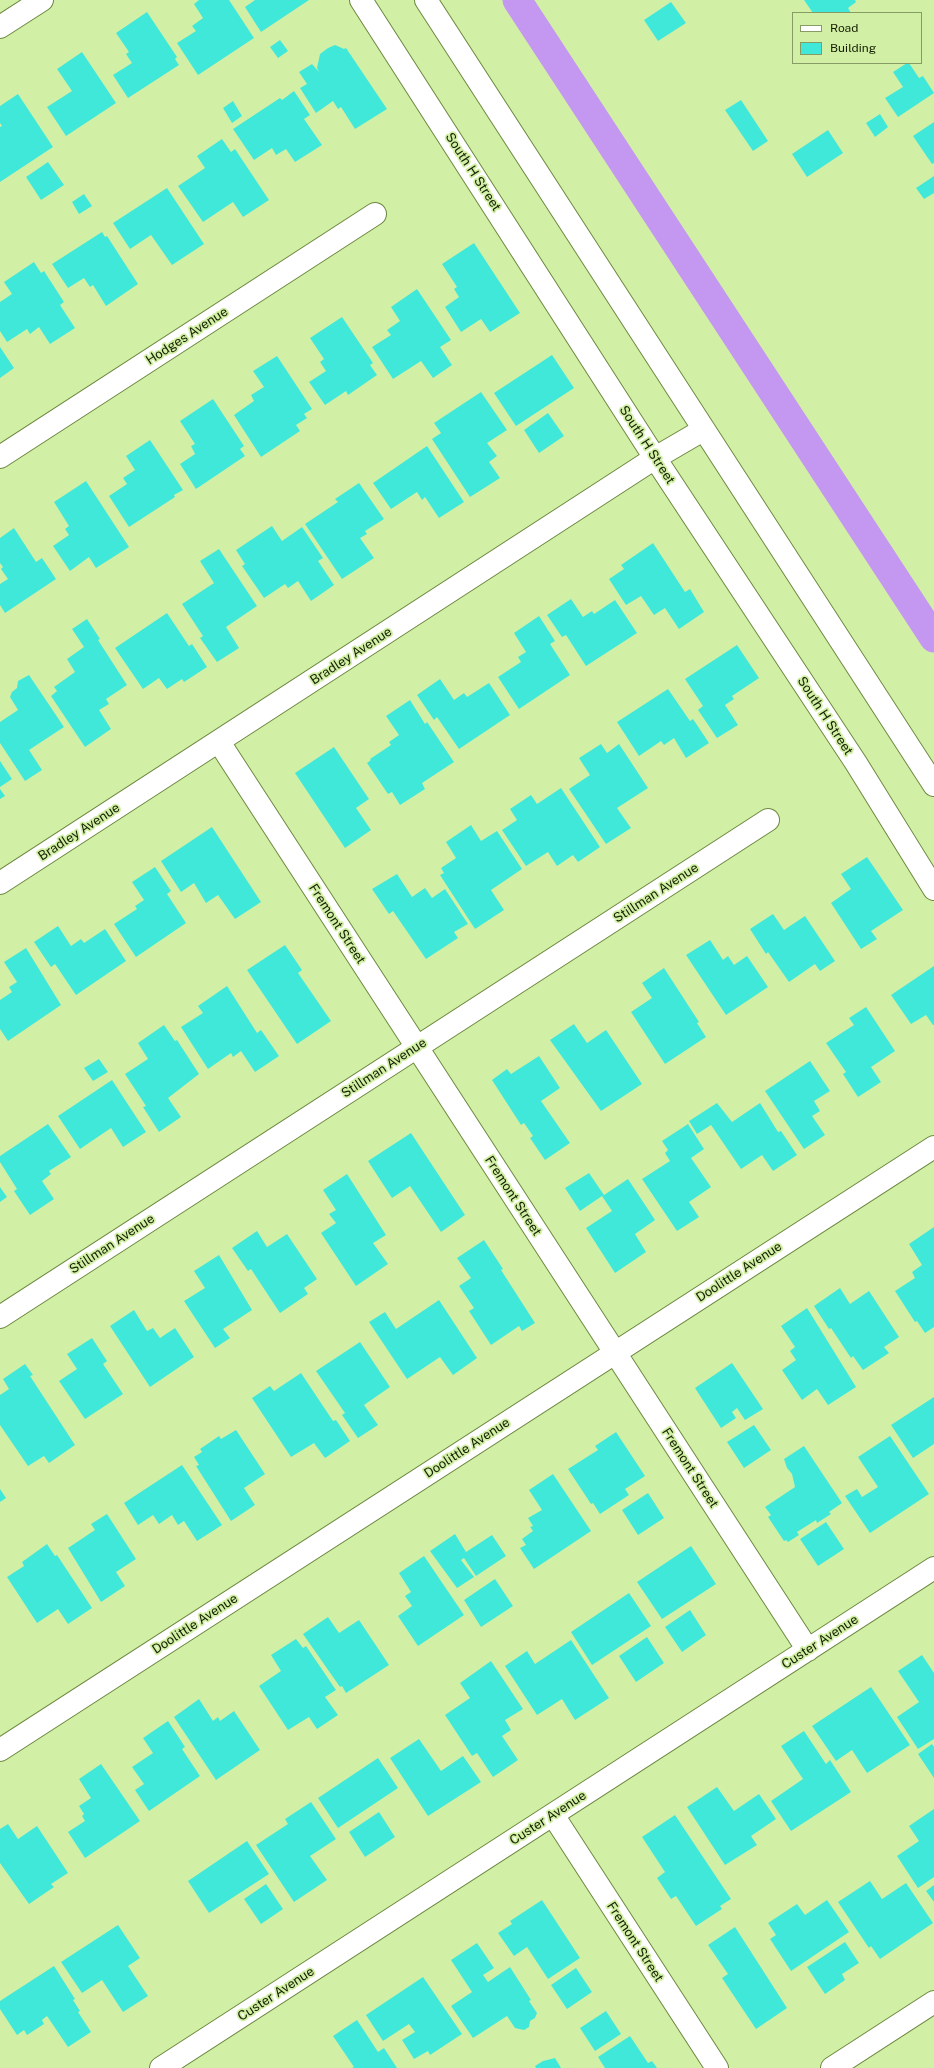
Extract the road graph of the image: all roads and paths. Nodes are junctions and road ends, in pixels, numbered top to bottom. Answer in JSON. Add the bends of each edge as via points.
{"nodes":[{"id":1,"x":42,"y":0,"type":"edge"},
{"id":2,"x":361,"y":0,"type":"edge"},
{"id":3,"x":426,"y":0,"type":"edge"},
{"id":4,"x":0,"y":27,"type":"edge"},
{"id":5,"x":375,"y":214,"type":"dead end"},
{"id":6,"x":703,"y":430,"type":"junction"},
{"id":7,"x":0,"y":457,"type":"edge"},
{"id":8,"x":655,"y":458,"type":"junction"},
{"id":9,"x":219,"y":742,"type":"junction"},
{"id":10,"x":934,"y":785,"type":"edge"},
{"id":11,"x":768,"y":820,"type":"dead end"},
{"id":12,"x":0,"y":883,"type":"edge"},
{"id":13,"x":934,"y":889,"type":"edge"},
{"id":14,"x":417,"y":1047,"type":"junction"},
{"id":15,"x":934,"y":1146,"type":"edge"},
{"id":16,"x":0,"y":1317,"type":"edge"},
{"id":17,"x":615,"y":1352,"type":"junction"},
{"id":18,"x":934,"y":1568,"type":"edge"},
{"id":19,"x":808,"y":1650,"type":"junction"},
{"id":20,"x":0,"y":1750,"type":"edge"},
{"id":21,"x":553,"y":1815,"type":"junction"},
{"id":22,"x":934,"y":2002,"type":"edge"},
{"id":23,"x":161,"y":2068,"type":"edge"},
{"id":24,"x":717,"y":2068,"type":"edge"},
{"id":25,"x":832,"y":2068,"type":"edge"}],
"edges":[{"from":1,"to":4,"type":"street"},
{"from":2,"to":8,"type":"street","name":"South H Street"},
{"from":3,"to":6,"type":"street"},
{"from":5,"to":7,"type":"street","name":"Hodges Avenue"},
{"from":6,"to":8,"type":"street","name":"Bradley Avenue"},
{"from":6,"to":10,"type":"street"},
{"from":8,"to":9,"type":"street","name":"Bradley Avenue"},
{"from":8,"to":13,"type":"street","name":"South H Street","via":[[856,763]]},
{"from":9,"to":12,"type":"street","name":"Bradley Avenue"},
{"from":9,"to":14,"type":"street","name":"Fremont Street"},
{"from":11,"to":14,"type":"street","name":"Stillman Avenue"},
{"from":14,"to":16,"type":"street","name":"Stillman Avenue"},
{"from":14,"to":17,"type":"street","name":"Fremont Street"},
{"from":15,"to":17,"type":"street","name":"Doolittle Avenue"},
{"from":17,"to":19,"type":"street","name":"Fremont Street"},
{"from":17,"to":20,"type":"street","name":"Doolittle Avenue"},
{"from":18,"to":19,"type":"street","name":"Custer Avenue"},
{"from":19,"to":21,"type":"street","name":"Custer Avenue"},
{"from":21,"to":23,"type":"street","name":"Custer Avenue"},
{"from":21,"to":24,"type":"street","name":"Fremont Street"},
{"from":22,"to":25,"type":"street"}]}
